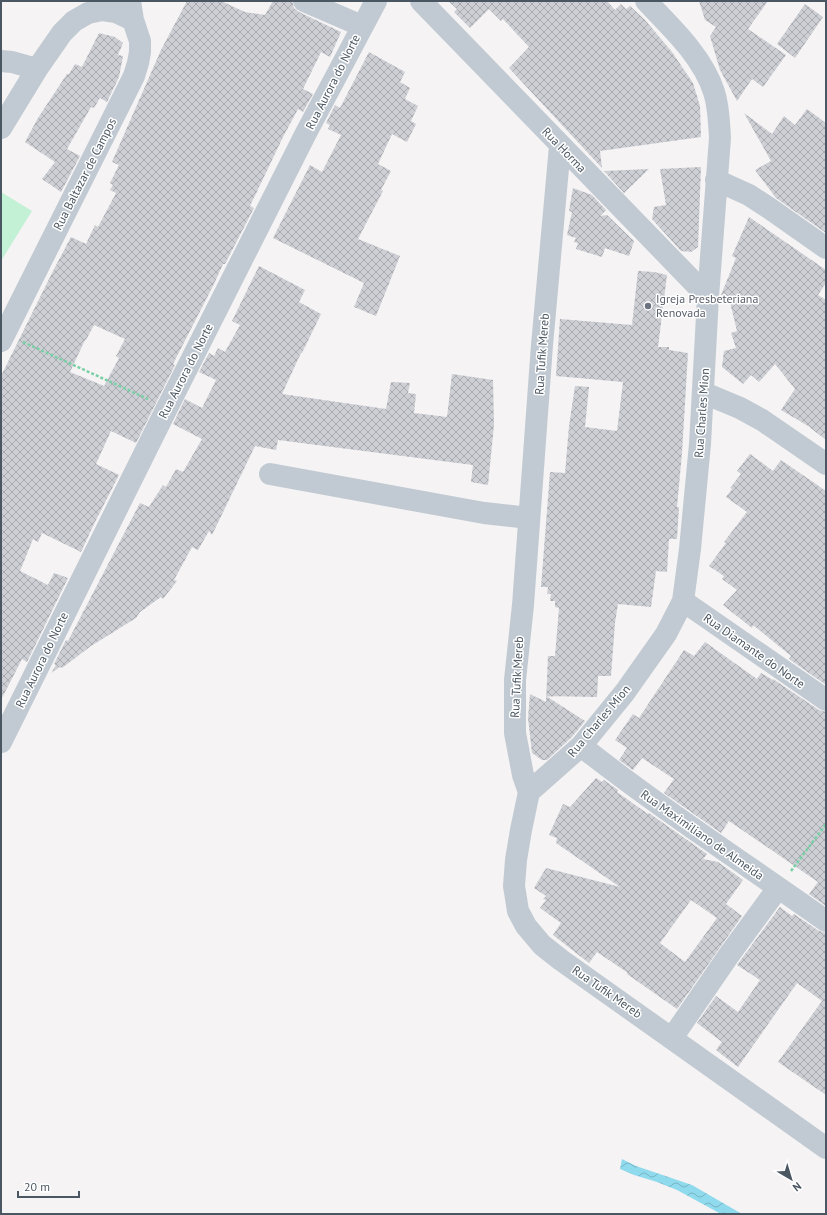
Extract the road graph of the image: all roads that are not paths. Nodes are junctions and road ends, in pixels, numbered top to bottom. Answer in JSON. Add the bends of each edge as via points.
{"nodes":[{"id":1,"x":304,"y":1,"type":"edge"},
{"id":2,"x":376,"y":1,"type":"edge"},
{"id":3,"x":421,"y":1,"type":"edge"},
{"id":4,"x":646,"y":1,"type":"edge"},
{"id":5,"x":131,"y":10,"type":"edge"},
{"id":6,"x":362,"y":26,"type":"junction"},
{"id":7,"x":1,"y":61,"type":"edge"},
{"id":8,"x":37,"y":69,"type":"junction"},
{"id":9,"x":1,"y":128,"type":"edge"},
{"id":10,"x":560,"y":146,"type":"junction"},
{"id":11,"x":716,"y":180,"type":"junction"},
{"id":12,"x":826,"y":248,"type":"edge"},
{"id":13,"x":708,"y":297,"type":"junction"},
{"id":14,"x":3,"y":337,"type":"edge"},
{"id":15,"x":704,"y":393,"type":"junction"},
{"id":16,"x":826,"y":464,"type":"edge"},
{"id":17,"x":270,"y":474,"type":"dead end"},
{"id":18,"x":529,"y":518,"type":"junction"},
{"id":19,"x":683,"y":601,"type":"junction"},
{"id":20,"x":826,"y":700,"type":"edge"},
{"id":21,"x":1,"y":742,"type":"edge"},
{"id":22,"x":581,"y":746,"type":"junction"},
{"id":23,"x":529,"y":792,"type":"junction"},
{"id":24,"x":778,"y":888,"type":"junction"},
{"id":25,"x":826,"y":921,"type":"edge"},
{"id":26,"x":672,"y":1038,"type":"junction"},
{"id":27,"x":826,"y":1146,"type":"edge"}],
"edges":[{"from":1,"to":6,"type":"street"},
{"from":2,"to":6,"type":"street","name":"Rua Aurora do Norte"},
{"from":3,"to":10,"type":"street","name":"Rua Horma"},
{"from":4,"to":11,"type":"street","name":"Rua Charles Mion","via":[[692,53],[714,92],[720,138]]},
{"from":5,"to":8,"type":"street","via":[[102,10],[88,13],[74,21],[62,33]]},
{"from":5,"to":14,"type":"street","name":"Rua Baltazar de Campos","via":[[140,41],[134,76]]},
{"from":6,"to":21,"type":"street","name":"Rua Aurora do Norte","via":[[167,408]]},
{"from":7,"to":8,"type":"street"},
{"from":8,"to":9,"type":"street"},
{"from":10,"to":13,"type":"street","name":"Rua Horma"},
{"from":10,"to":18,"type":"street","name":"Rua Tufik Mereb"},
{"from":11,"to":12,"type":"street","via":[[762,203]]},
{"from":11,"to":13,"type":"street","name":"Rua Charles Mion"},
{"from":13,"to":15,"type":"street","name":"Rua Charles Mion"},
{"from":15,"to":16,"type":"street","via":[[762,420]]},
{"from":15,"to":19,"type":"street","name":"Rua Charles Mion"},
{"from":17,"to":18,"type":"street"},
{"from":18,"to":23,"type":"street","name":"Rua Tufik Mereb","via":[[515,680],[515,733]]},
{"from":19,"to":20,"type":"street","name":"Rua Diamante do Norte"},
{"from":19,"to":22,"type":"street","name":"Rua Charles Mion","via":[[666,634],[636,677]]},
{"from":22,"to":23,"type":"street","name":"Rua Charles Mion"},
{"from":22,"to":24,"type":"street","name":"Rua Maximiliano de Almeida","via":[[640,792]]},
{"from":23,"to":26,"type":"street","name":"Rua Tufik Mereb","via":[[516,860],[514,886],[518,911],[526,926],[542,945],[561,960]]},
{"from":24,"to":25,"type":"street","name":"Rua Maximiliano de Almeida"},
{"from":24,"to":26,"type":"street"},
{"from":26,"to":27,"type":"street","name":"Rua Tufik Mereb"}]}
